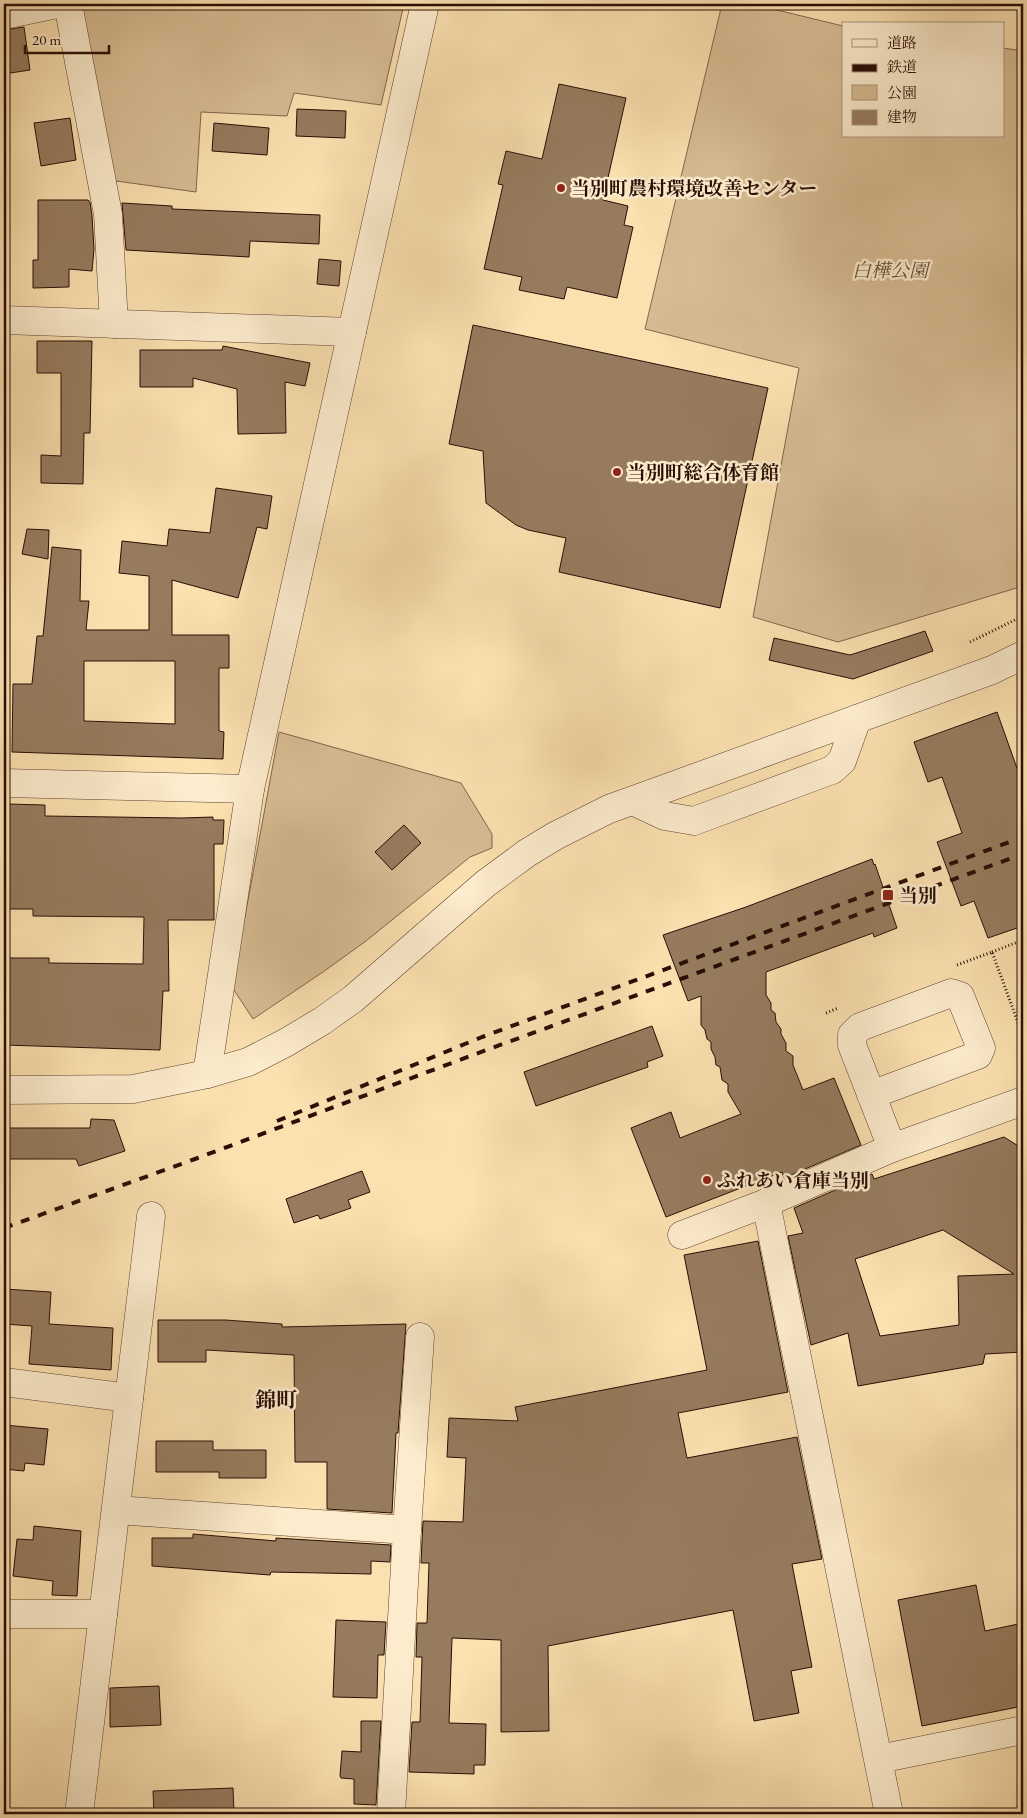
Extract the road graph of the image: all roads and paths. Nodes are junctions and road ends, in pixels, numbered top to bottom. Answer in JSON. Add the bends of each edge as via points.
{"nodes":[{"id":1,"x":57,"y":4,"type":"edge"},
{"id":2,"x":68,"y":4,"type":"edge"},
{"id":3,"x":426,"y":4,"type":"edge"},
{"id":4,"x":4,"y":15,"type":"edge"},
{"id":5,"x":4,"y":320,"type":"edge"},
{"id":6,"x":114,"y":324,"type":"junction"},
{"id":7,"x":352,"y":332,"type":"junction"},
{"id":8,"x":1023,"y":616,"type":"edge"},
{"id":9,"x":970,"y":642,"type":"dead end"},
{"id":10,"x":1023,"y":656,"type":"edge"},
{"id":11,"x":857,"y":719,"type":"junction"},
{"id":12,"x":4,"y":783,"type":"edge"},
{"id":13,"x":250,"y":789,"type":"junction"},
{"id":14,"x":633,"y":801,"type":"junction"},
{"id":15,"x":1023,"y":940,"type":"edge"},
{"id":16,"x":992,"y":952,"type":"dead end"},
{"id":17,"x":206,"y":1074,"type":"junction"},
{"id":18,"x":4,"y":1090,"type":"edge"},
{"id":19,"x":871,"y":1095,"type":"junction"},
{"id":20,"x":1023,"y":1101,"type":"edge"},
{"id":21,"x":892,"y":1148,"type":"junction"},
{"id":22,"x":766,"y":1203,"type":"junction"},
{"id":23,"x":151,"y":1216,"type":"dead end"},
{"id":24,"x":682,"y":1235,"type":"dead end"},
{"id":25,"x":420,"y":1337,"type":"dead end"},
{"id":26,"x":4,"y":1382,"type":"edge"},
{"id":27,"x":129,"y":1398,"type":"junction"},
{"id":28,"x":116,"y":1510,"type":"junction"},
{"id":29,"x":407,"y":1530,"type":"junction"},
{"id":30,"x":4,"y":1614,"type":"edge"},
{"id":31,"x":103,"y":1614,"type":"junction"},
{"id":32,"x":1023,"y":1730,"type":"edge"},
{"id":33,"x":879,"y":1759,"type":"junction"},
{"id":34,"x":79,"y":1814,"type":"edge"},
{"id":35,"x":391,"y":1814,"type":"edge"},
{"id":36,"x":889,"y":1814,"type":"edge"}],
"edges":[{"from":1,"to":4,"type":"street"},
{"from":2,"to":6,"type":"street","via":[[108,214]]},
{"from":3,"to":7,"type":"street"},
{"from":5,"to":6,"type":"street"},
{"from":6,"to":7,"type":"street"},
{"from":7,"to":13,"type":"street"},
{"from":8,"to":9,"type":"path"},
{"from":10,"to":11,"type":"street"},
{"from":11,"to":14,"type":"street"},
{"from":11,"to":14,"type":"street","via":[[842,761],[832,770],[694,821],[665,816]]},
{"from":12,"to":13,"type":"street"},
{"from":13,"to":17,"type":"street"},
{"from":14,"to":17,"type":"street","via":[[610,809],[527,853],[485,884],[322,1022],[248,1062]]},
{"from":15,"to":16,"type":"path"},
{"from":17,"to":18,"type":"street","via":[[133,1089]]},
{"from":19,"to":19,"type":"street","via":[[852,1045],[852,1035],[860,1027],[951,993],[960,996],[981,1048],[978,1055]]},
{"from":19,"to":21,"type":"street"},
{"from":20,"to":21,"type":"street"},
{"from":21,"to":22,"type":"street"},
{"from":22,"to":24,"type":"street"},
{"from":22,"to":33,"type":"street"},
{"from":23,"to":27,"type":"street"},
{"from":25,"to":29,"type":"street"},
{"from":26,"to":27,"type":"street"},
{"from":27,"to":28,"type":"street"},
{"from":28,"to":29,"type":"street"},
{"from":28,"to":31,"type":"street"},
{"from":29,"to":35,"type":"street"},
{"from":30,"to":31,"type":"street"},
{"from":31,"to":34,"type":"street"},
{"from":32,"to":33,"type":"street"},
{"from":33,"to":36,"type":"street"}]}
